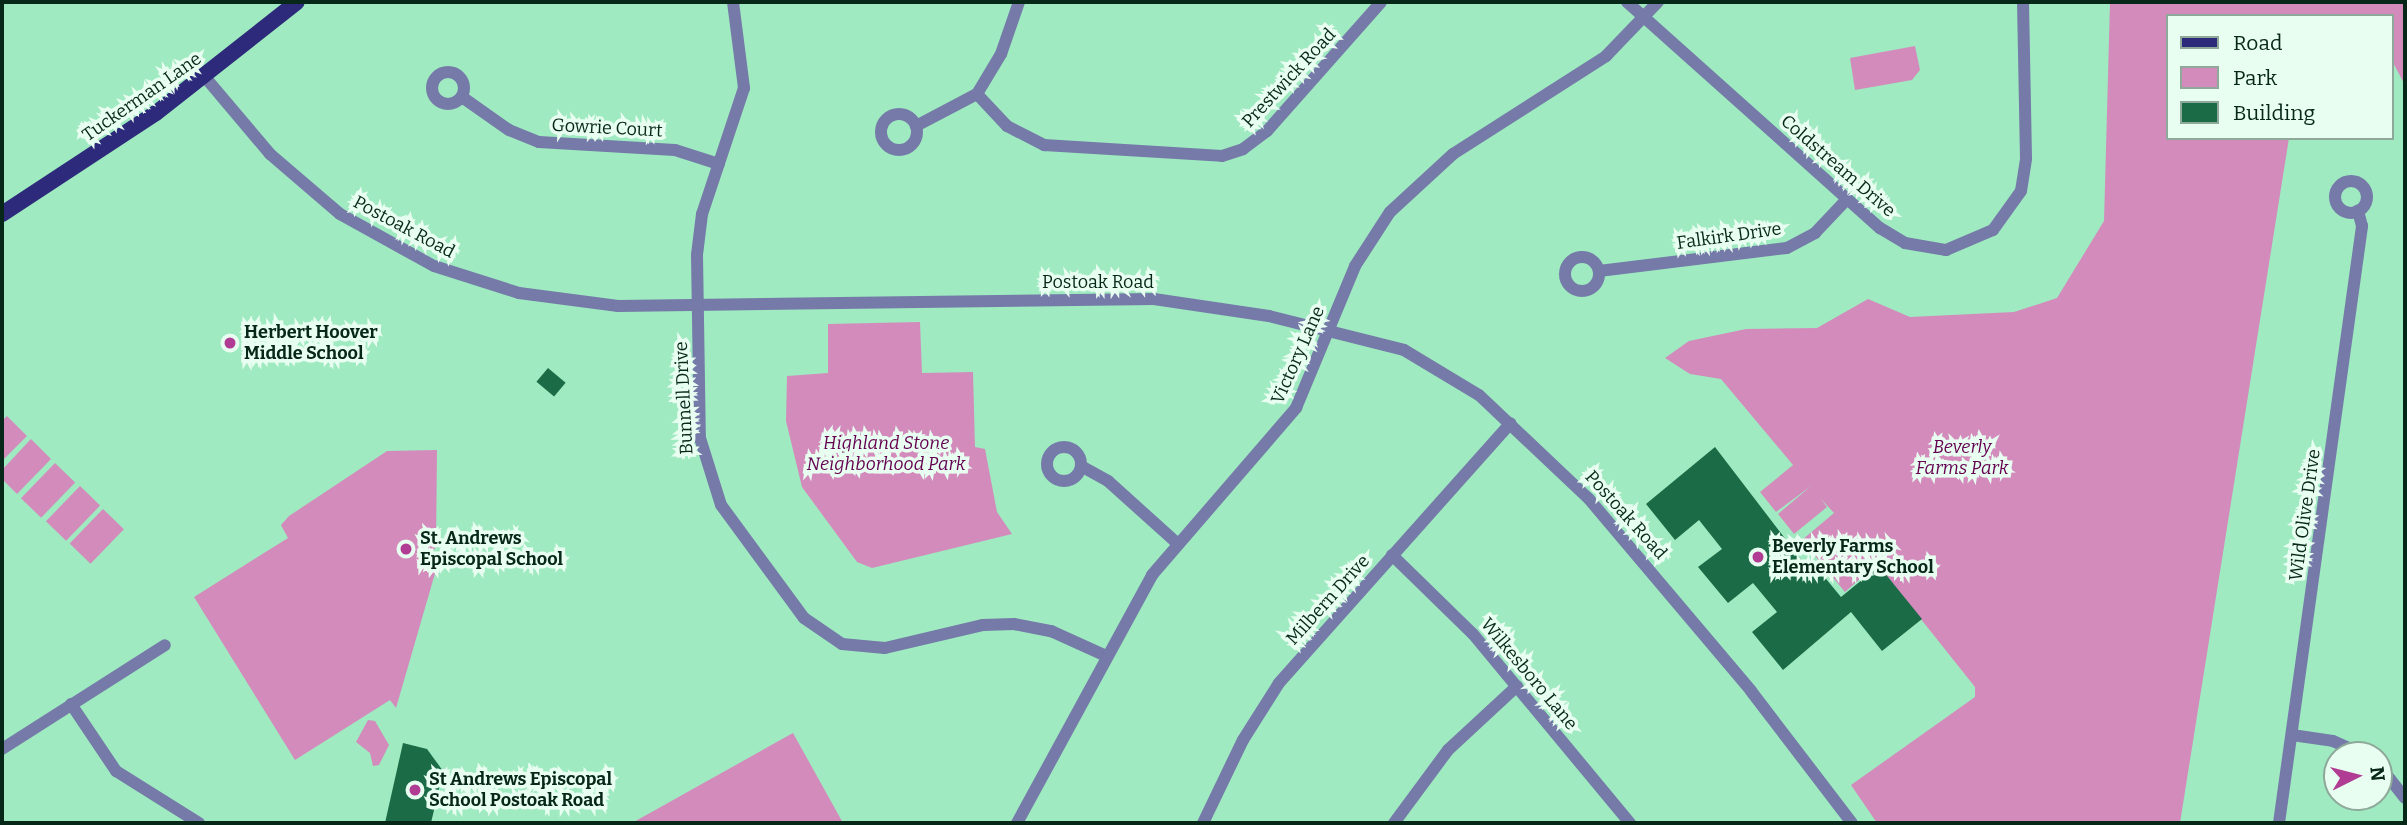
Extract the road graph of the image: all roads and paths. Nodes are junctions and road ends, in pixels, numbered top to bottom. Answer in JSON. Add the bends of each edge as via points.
{"nodes":[{"id":1,"x":297,"y":2,"type":"edge"},
{"id":2,"x":733,"y":2,"type":"edge"},
{"id":3,"x":1019,"y":2,"type":"edge"},
{"id":4,"x":1381,"y":2,"type":"edge"},
{"id":5,"x":1627,"y":2,"type":"edge"},
{"id":6,"x":1658,"y":2,"type":"edge"},
{"id":7,"x":2023,"y":2,"type":"edge"},
{"id":8,"x":1644,"y":17,"type":"junction"},
{"id":9,"x":205,"y":78,"type":"junction"},
{"id":10,"x":977,"y":94,"type":"junction"},
{"id":11,"x":462,"y":97,"type":"dead end"},
{"id":12,"x":916,"y":126,"type":"dead end"},
{"id":13,"x":719,"y":164,"type":"junction"},
{"id":14,"x":1847,"y":199,"type":"junction"},
{"id":15,"x":2358,"y":211,"type":"dead end"},
{"id":16,"x":2,"y":214,"type":"edge"},
{"id":17,"x":1599,"y":271,"type":"dead end"},
{"id":18,"x":698,"y":305,"type":"junction"},
{"id":19,"x":1330,"y":329,"type":"junction"},
{"id":20,"x":1511,"y":423,"type":"junction"},
{"id":21,"x":1081,"y":466,"type":"dead end"},
{"id":22,"x":1178,"y":544,"type":"junction"},
{"id":23,"x":1392,"y":555,"type":"junction"},
{"id":24,"x":165,"y":645,"type":"dead end"},
{"id":25,"x":1106,"y":656,"type":"junction"},
{"id":26,"x":1517,"y":686,"type":"junction"},
{"id":27,"x":71,"y":704,"type":"junction"},
{"id":28,"x":2292,"y":735,"type":"junction"},
{"id":29,"x":2333,"y":741,"type":"edge"},
{"id":30,"x":2,"y":749,"type":"edge"},
{"id":31,"x":2393,"y":783,"type":"edge"},
{"id":32,"x":2405,"y":799,"type":"edge"},
{"id":33,"x":1627,"y":822,"type":"edge"},
{"id":34,"x":199,"y":823,"type":"edge"},
{"id":35,"x":1017,"y":823,"type":"edge"},
{"id":36,"x":1203,"y":823,"type":"edge"},
{"id":37,"x":1394,"y":823,"type":"edge"},
{"id":38,"x":1852,"y":823,"type":"edge"},
{"id":39,"x":2279,"y":823,"type":"edge"}],
"edges":[{"from":1,"to":9,"type":"main road","name":"Tuckerman Lane"},
{"from":2,"to":13,"type":"street","name":"Bunnell Drive","via":[[744,88]]},
{"from":3,"to":10,"type":"street","via":[[1001,54]]},
{"from":4,"to":10,"type":"street","name":"Prestwick Road","via":[[1267,131],[1243,149],[1222,156],[1044,145],[1007,126]]},
{"from":5,"to":8,"type":"street","name":"Coldstream Drive"},
{"from":6,"to":8,"type":"street","name":"Victory Lane"},
{"from":7,"to":14,"type":"street","name":"Coldstream Drive","via":[[2025,175],[1999,225],[1968,245],[1920,248],[1893,237]]},
{"from":8,"to":14,"type":"street","name":"Coldstream Drive"},
{"from":8,"to":19,"type":"street","name":"Victory Lane","via":[[1591,67],[1453,154],[1406,194],[1363,251]]},
{"from":9,"to":16,"type":"main road","name":"Tuckerman Lane"},
{"from":9,"to":18,"type":"street","name":"Postoak Road","via":[[299,182],[340,214],[415,257],[482,283],[543,298],[618,306]]},
{"from":10,"to":12,"type":"street"},
{"from":11,"to":13,"type":"street","name":"Gowrie Court","via":[[509,130],[539,142],[675,150]]},
{"from":13,"to":18,"type":"street","name":"Bunnell Drive","via":[[702,214]]},
{"from":14,"to":17,"type":"street","name":"Falkirk Drive","via":[[1815,233],[1787,247]]},
{"from":15,"to":28,"type":"street","name":"Wild Olive Drive","via":[[2362,226]]},
{"from":18,"to":19,"type":"street","name":"Postoak Road","via":[[1154,299]]},
{"from":18,"to":25,"type":"street","name":"Bunnell Drive","via":[[700,438],[708,474],[726,513],[814,628],[842,644],[873,649],[983,625],[1014,624],[1052,631]]},
{"from":19,"to":20,"type":"street","name":"Postoak Road","via":[[1429,362]]},
{"from":19,"to":22,"type":"street","name":"Victory Lane","via":[[1288,420]]},
{"from":20,"to":23,"type":"street","name":"Milbern Drive"},
{"from":20,"to":38,"type":"street","name":"Postoak Road","via":[[1631,544]]},
{"from":21,"to":22,"type":"street","via":[[1108,481]]},
{"from":22,"to":25,"type":"street","name":"Victory Lane","via":[[1137,599]]},
{"from":23,"to":26,"type":"street","name":"Wilkesboro Lane","via":[[1471,631]]},
{"from":23,"to":36,"type":"street","name":"Milbern Drive","via":[[1267,700]]},
{"from":24,"to":27,"type":"street"},
{"from":25,"to":35,"type":"street","name":"Victory Lane"},
{"from":26,"to":33,"type":"street","name":"Wilkesboro Lane"},
{"from":26,"to":37,"type":"street","via":[[1448,750]]},
{"from":27,"to":30,"type":"street"},
{"from":27,"to":34,"type":"street","via":[[116,771]]},
{"from":28,"to":29,"type":"street"},
{"from":28,"to":39,"type":"street","name":"Wild Olive Drive"},
{"from":31,"to":32,"type":"street"}]}
